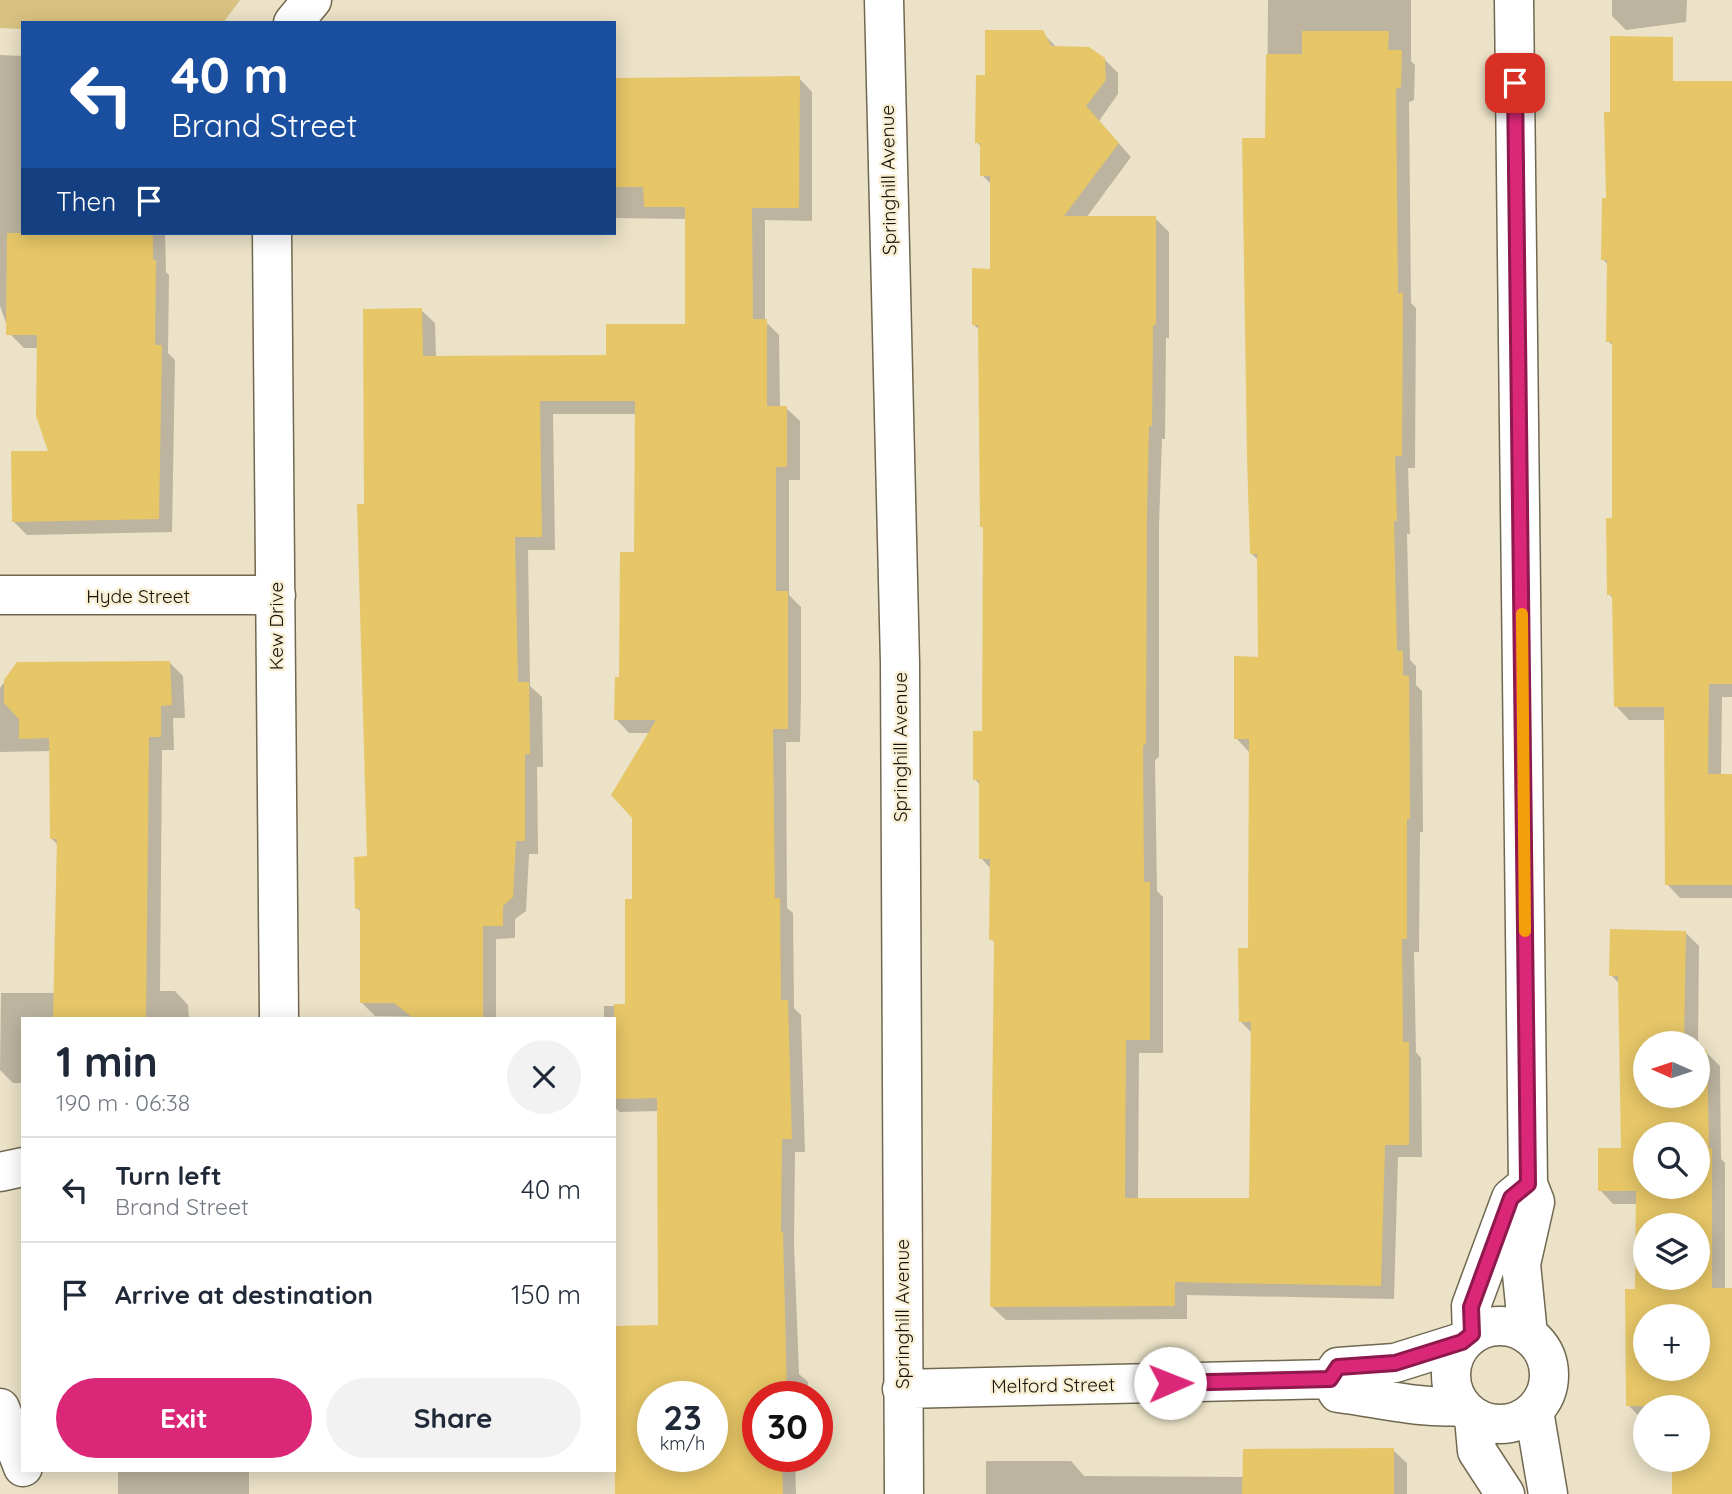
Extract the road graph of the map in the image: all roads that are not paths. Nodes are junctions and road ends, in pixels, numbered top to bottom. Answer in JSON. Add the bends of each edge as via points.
{"nodes":[{"id":1,"x":312,"y":0,"type":"edge"},
{"id":2,"x":884,"y":0,"type":"edge"},
{"id":3,"x":1514,"y":0,"type":"edge"},
{"id":4,"x":295,"y":21,"type":"edge"},
{"id":5,"x":272,"y":235,"type":"edge"},
{"id":6,"x":0,"y":595,"type":"edge"},
{"id":7,"x":276,"y":595,"type":"junction"},
{"id":8,"x":279,"y":1017,"type":"edge"},
{"id":9,"x":21,"y":1167,"type":"edge"},
{"id":10,"x":0,"y":1172,"type":"edge"},
{"id":11,"x":1528,"y":1184,"type":"junction"},
{"id":12,"x":1528,"y":1335,"type":"junction"},
{"id":13,"x":1467,"y":1338,"type":"junction"},
{"id":14,"x":1330,"y":1379,"type":"junction"},
{"id":15,"x":902,"y":1389,"type":"junction"},
{"id":16,"x":0,"y":1408,"type":"edge"},
{"id":17,"x":1534,"y":1411,"type":"junction"},
{"id":18,"x":1467,"y":1412,"type":"junction"},
{"id":19,"x":21,"y":1464,"type":"edge"},
{"id":20,"x":24,"y":1472,"type":"edge"},
{"id":21,"x":33,"y":1494,"type":"edge"},
{"id":22,"x":904,"y":1494,"type":"edge"},
{"id":23,"x":1504,"y":1494,"type":"edge"},
{"id":24,"x":1548,"y":1494,"type":"edge"}],
"edges":[{"from":1,"to":4,"type":"street"},
{"from":2,"to":15,"type":"street","name":"Springhill Avenue","via":[[900,663]]},
{"from":3,"to":11,"type":"street"},
{"from":5,"to":7,"type":"street","name":"Kew Drive"},
{"from":6,"to":7,"type":"street","name":"Hyde Street"},
{"from":7,"to":8,"type":"street","name":"Kew Drive"},
{"from":9,"to":10,"type":"street"},
{"from":11,"to":12,"type":"street","via":[[1535,1202],[1521,1264]]},
{"from":11,"to":13,"type":"street","via":[[1511,1198],[1471,1307]]},
{"from":12,"to":13,"type":"street","via":[[1507,1326],[1482,1328]]},
{"from":12,"to":17,"type":"street","via":[[1539,1345],[1549,1372],[1548,1386]]},
{"from":13,"to":14,"type":"street","name":"Melford Street","via":[[1395,1363],[1338,1367]]},
{"from":13,"to":18,"type":"street","via":[[1453,1357],[1451,1373],[1452,1390]]},
{"from":14,"to":15,"type":"street","name":"Melford Street"},
{"from":14,"to":18,"type":"street","via":[[1338,1393]]},
{"from":15,"to":22,"type":"street","name":"Springhill Avenue"},
{"from":16,"to":19,"type":"street"},
{"from":17,"to":18,"type":"street","via":[[1524,1419],[1499,1425]]},
{"from":17,"to":24,"type":"street"},
{"from":18,"to":23,"type":"street","via":[[1477,1451]]},
{"from":20,"to":21,"type":"street"}]}
